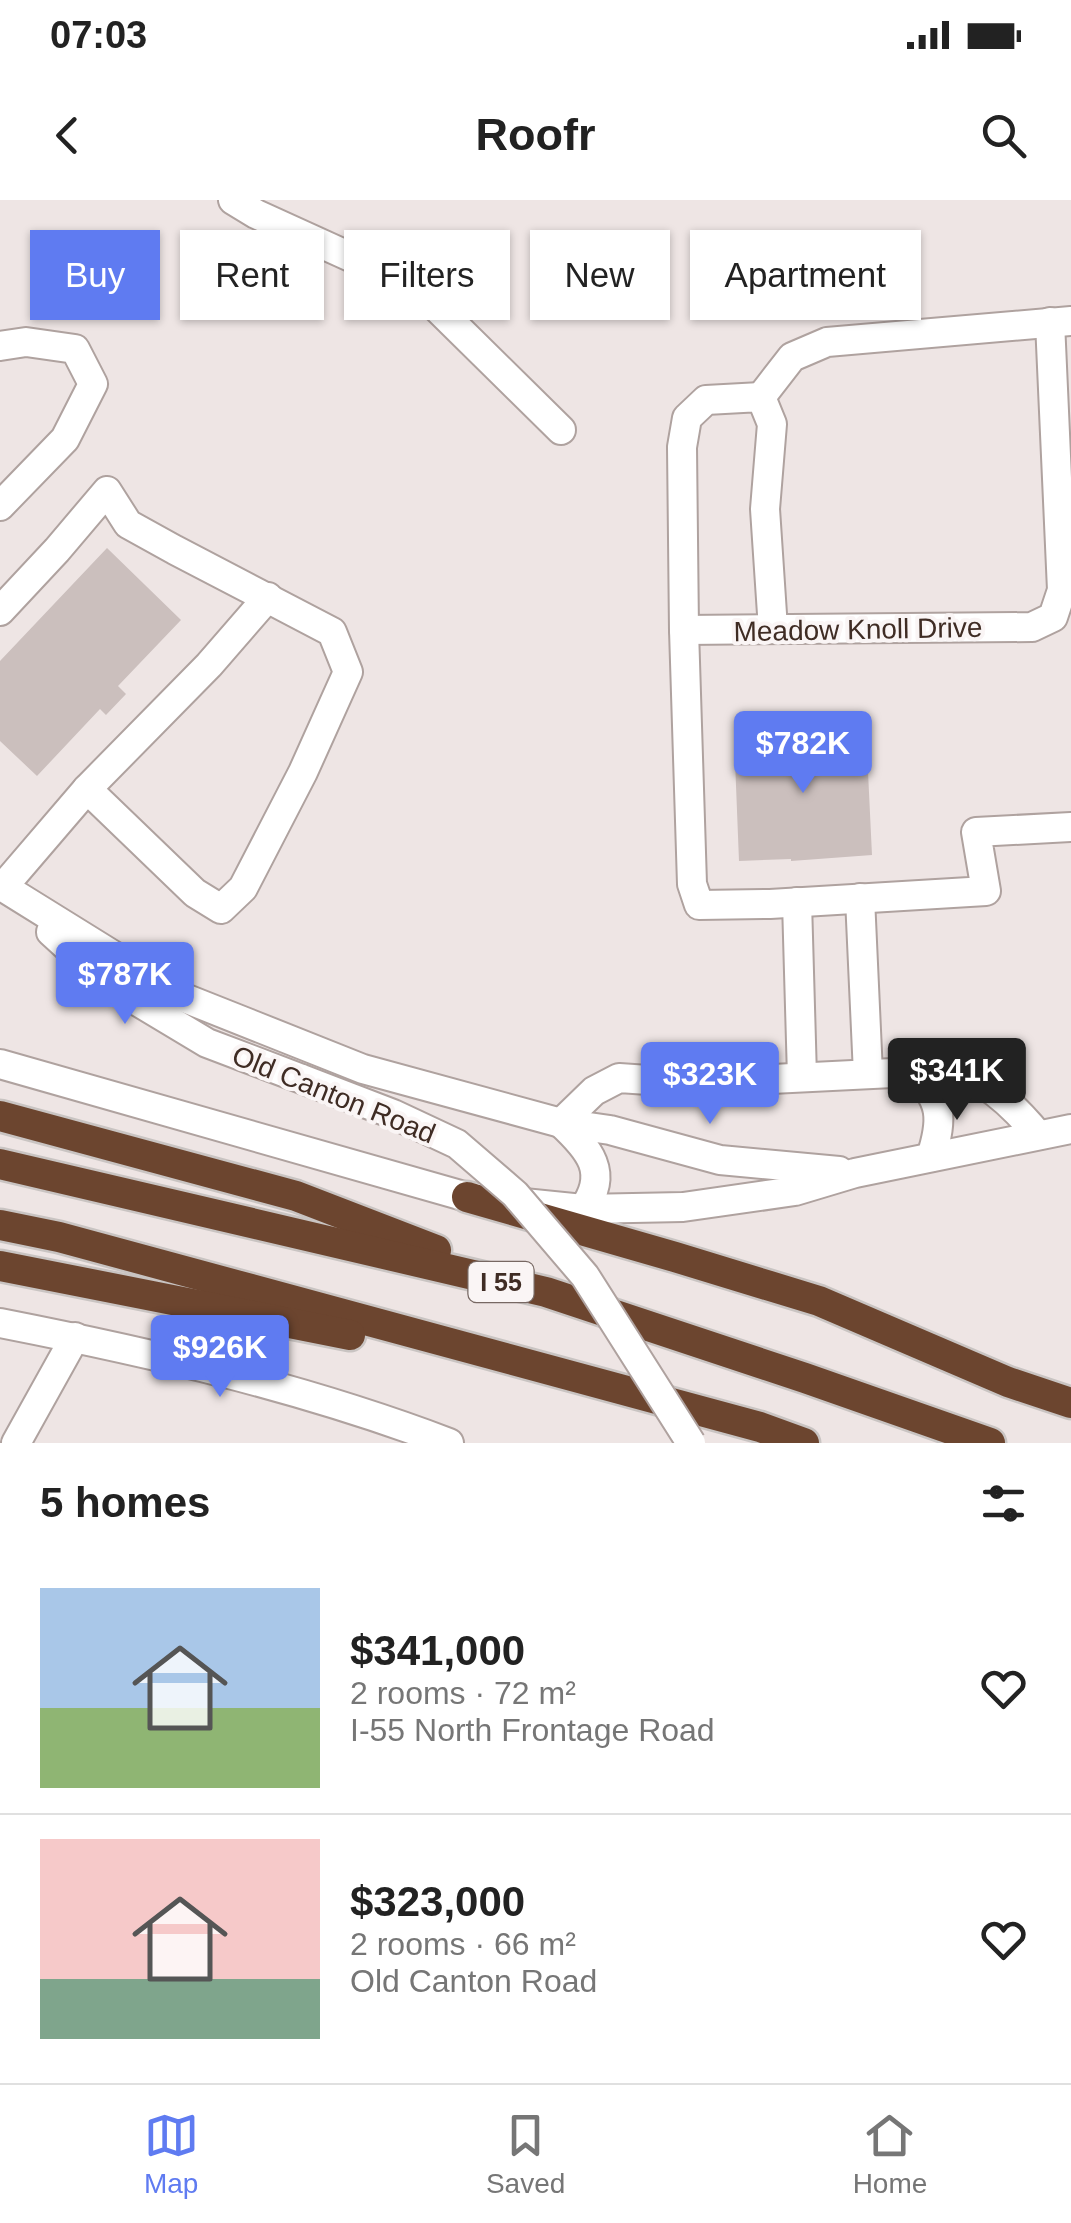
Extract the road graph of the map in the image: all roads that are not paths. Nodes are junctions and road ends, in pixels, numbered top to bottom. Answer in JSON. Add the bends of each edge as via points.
{"nodes":[{"id":1,"x":233,"y":200,"type":"edge"},
{"id":2,"x":1061,"y":321,"type":"edge"},
{"id":3,"x":0,"y":346,"type":"edge"},
{"id":4,"x":761,"y":397,"type":"junction"},
{"id":5,"x":562,"y":430,"type":"dead end"},
{"id":6,"x":0,"y":506,"type":"edge"},
{"id":7,"x":268,"y":597,"type":"junction"},
{"id":8,"x":0,"y":611,"type":"edge"},
{"id":9,"x":684,"y":630,"type":"junction"},
{"id":10,"x":773,"y":630,"type":"junction"},
{"id":11,"x":87,"y":789,"type":"junction"},
{"id":12,"x":1071,"y":827,"type":"edge"},
{"id":13,"x":2,"y":886,"type":"edge"},
{"id":14,"x":860,"y":898,"type":"junction"},
{"id":15,"x":796,"y":902,"type":"junction"},
{"id":16,"x":0,"y":1064,"type":"edge"},
{"id":17,"x":914,"y":1072,"type":"junction"},
{"id":18,"x":868,"y":1074,"type":"junction"},
{"id":19,"x":802,"y":1077,"type":"junction"},
{"id":20,"x":0,"y":1116,"type":"edge"},
{"id":21,"x":562,"y":1123,"type":"junction"},
{"id":22,"x":1071,"y":1129,"type":"edge"},
{"id":23,"x":1038,"y":1136,"type":"junction"},
{"id":24,"x":931,"y":1157,"type":"junction"},
{"id":25,"x":0,"y":1164,"type":"edge"},
{"id":26,"x":855,"y":1172,"type":"junction"},
{"id":27,"x":467,"y":1198,"type":"junction"},
{"id":28,"x":583,"y":1209,"type":"junction"},
{"id":29,"x":0,"y":1226,"type":"edge"},
{"id":30,"x":0,"y":1266,"type":"edge"},
{"id":31,"x":546,"y":1292,"type":"junction"},
{"id":32,"x":0,"y":1322,"type":"edge"},
{"id":33,"x":76,"y":1338,"type":"junction"},
{"id":34,"x":607,"y":1385,"type":"junction"},
{"id":35,"x":1071,"y":1404,"type":"edge"},
{"id":36,"x":13,"y":1431,"type":"edge"},
{"id":37,"x":392,"y":1433,"type":"edge"},
{"id":38,"x":449,"y":1443,"type":"edge"},
{"id":39,"x":691,"y":1443,"type":"edge"},
{"id":40,"x":804,"y":1443,"type":"edge"},
{"id":41,"x":990,"y":1443,"type":"edge"}],
"edges":[{"from":1,"to":5,"type":"street","via":[[423,294]]},
{"from":2,"to":4,"type":"street","via":[[827,342],[792,357]]},
{"from":2,"to":10,"type":"street","name":"Meadow Knoll Drive","via":[[1062,590],[1053,617],[1032,627]]},
{"from":3,"to":6,"type":"street","via":[[26,342],[75,349],[93,384],[66,439]]},
{"from":4,"to":9,"type":"street","via":[[706,400],[687,418]]},
{"from":4,"to":10,"type":"street","via":[[772,424],[765,509]]},
{"from":7,"to":8,"type":"street","via":[[128,524],[108,490]]},
{"from":7,"to":11,"type":"street"},
{"from":7,"to":11,"type":"street","via":[[332,632],[348,672],[243,888],[221,908],[195,893]]},
{"from":9,"to":10,"type":"street","name":"Meadow Knoll Drive"},
{"from":9,"to":15,"type":"street","via":[[692,884],[699,906]]},
{"from":11,"to":13,"type":"street"},
{"from":12,"to":14,"type":"street","via":[[976,832],[986,891]]},
{"from":13,"to":21,"type":"street","name":"Old Canton Road","via":[[177,995],[363,1069]]},
{"from":13,"to":39,"type":"street","name":"Old Canton Road","bridge":true,"via":[[107,983],[207,1042],[457,1144],[515,1194],[585,1276]]},
{"from":14,"to":15,"type":"street"},
{"from":14,"to":18,"type":"street"},
{"from":15,"to":19,"type":"street"},
{"from":16,"to":27,"type":"street"},
{"from":17,"to":18,"type":"street"},
{"from":17,"to":23,"type":"street","via":[[944,1066],[988,1086]]},
{"from":17,"to":24,"type":"street","via":[[939,1112]]},
{"from":18,"to":19,"type":"street"},
{"from":19,"to":21,"type":"street","via":[[692,1083],[619,1078],[594,1091]]},
{"from":20,"to":31,"type":"highway","via":[[296,1196]]},
{"from":21,"to":26,"type":"street","name":"Old Canton Road","via":[[720,1160]]},
{"from":21,"to":28,"type":"street","via":[[596,1167],[593,1196]]},
{"from":22,"to":23,"type":"street"},
{"from":23,"to":24,"type":"street"},
{"from":24,"to":26,"type":"street"},
{"from":25,"to":31,"type":"highway","number":"I 55"},
{"from":26,"to":28,"type":"street","via":[[795,1191],[683,1207]]},
{"from":27,"to":28,"type":"street"},
{"from":27,"to":35,"type":"highway","via":[[819,1300]]},
{"from":29,"to":34,"type":"highway"},
{"from":30,"to":34,"type":"highway"},
{"from":31,"to":41,"type":"highway","number":"I 55"},
{"from":32,"to":33,"type":"street"},
{"from":33,"to":36,"type":"street"},
{"from":33,"to":37,"type":"street","via":[[263,1381]]},
{"from":34,"to":40,"type":"highway"},
{"from":37,"to":38,"type":"street"}]}
